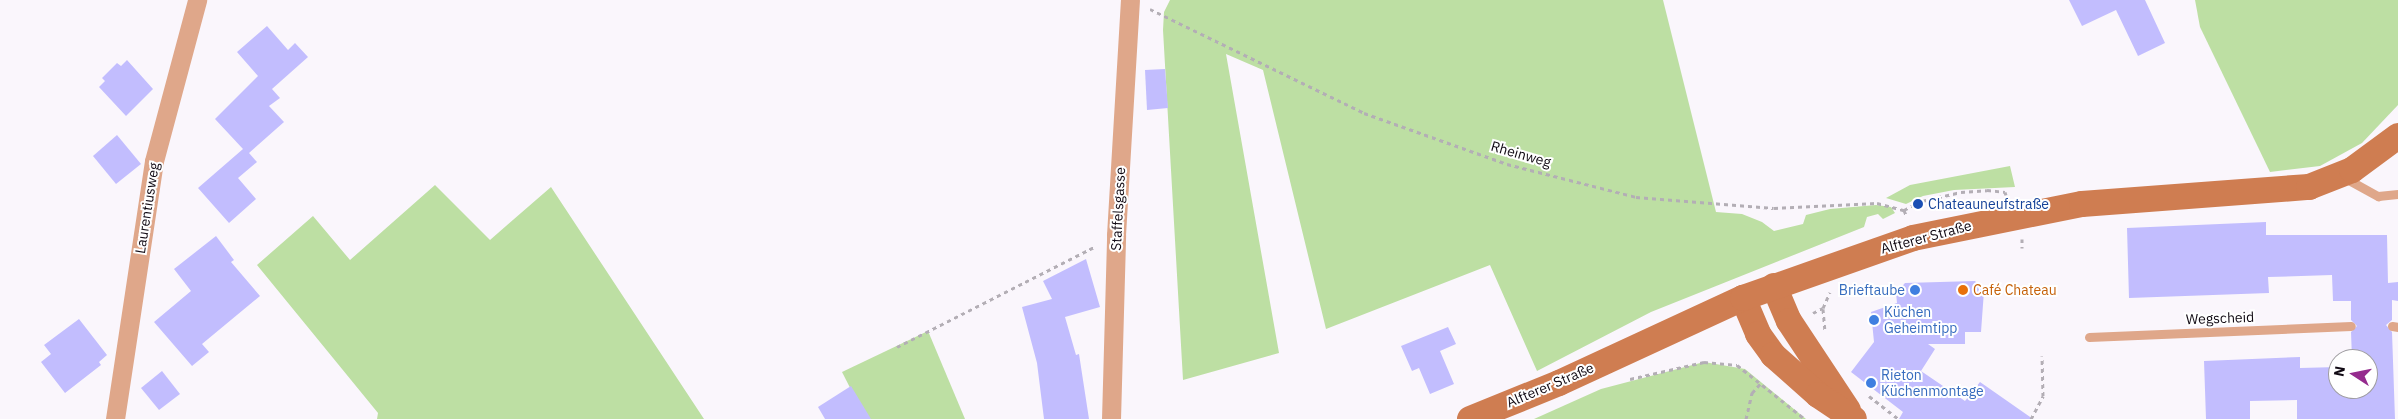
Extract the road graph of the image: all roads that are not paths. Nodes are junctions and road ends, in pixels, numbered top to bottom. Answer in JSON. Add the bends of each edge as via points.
{"nodes":[{"id":1,"x":197,"y":0,"type":"edge"},
{"id":2,"x":1135,"y":2,"type":"edge"},
{"id":3,"x":2398,"y":136,"type":"edge"},
{"id":4,"x":2341,"y":175,"type":"junction"},
{"id":5,"x":2398,"y":194,"type":"edge"},
{"id":6,"x":1774,"y":286,"type":"junction"},
{"id":7,"x":1743,"y":298,"type":"junction"},
{"id":8,"x":2351,"y":326,"type":"dead end"},
{"id":9,"x":2089,"y":337,"type":"dead end"},
{"id":10,"x":115,"y":419,"type":"edge"},
{"id":11,"x":1111,"y":419,"type":"edge"},
{"id":12,"x":1470,"y":419,"type":"edge"},
{"id":13,"x":1854,"y":419,"type":"edge"}],
"edges":[{"from":1,"to":10,"type":"street","name":"Laurentiusweg","via":[[154,161]]},
{"from":2,"to":11,"type":"street","name":"Staffelsgasse","via":[[1116,235]]},
{"from":3,"to":4,"type":"street","name":"Alfterer Straße"},
{"from":4,"to":5,"type":"lane","via":[[2378,196]]},
{"from":4,"to":6,"type":"street","name":"Alfterer Straße","via":[[2309,187],[2082,204],[1913,238]]},
{"from":6,"to":7,"type":"street","name":"Alfterer Straße"},
{"from":6,"to":13,"type":"street","via":[[1789,321]]},
{"from":7,"to":12,"type":"street","name":"Alfterer Straße","via":[[1558,383]]},
{"from":7,"to":13,"type":"street","via":[[1758,334],[1773,355],[1818,395]]},
{"from":8,"to":9,"type":"lane","name":"Wegscheid"}]}
